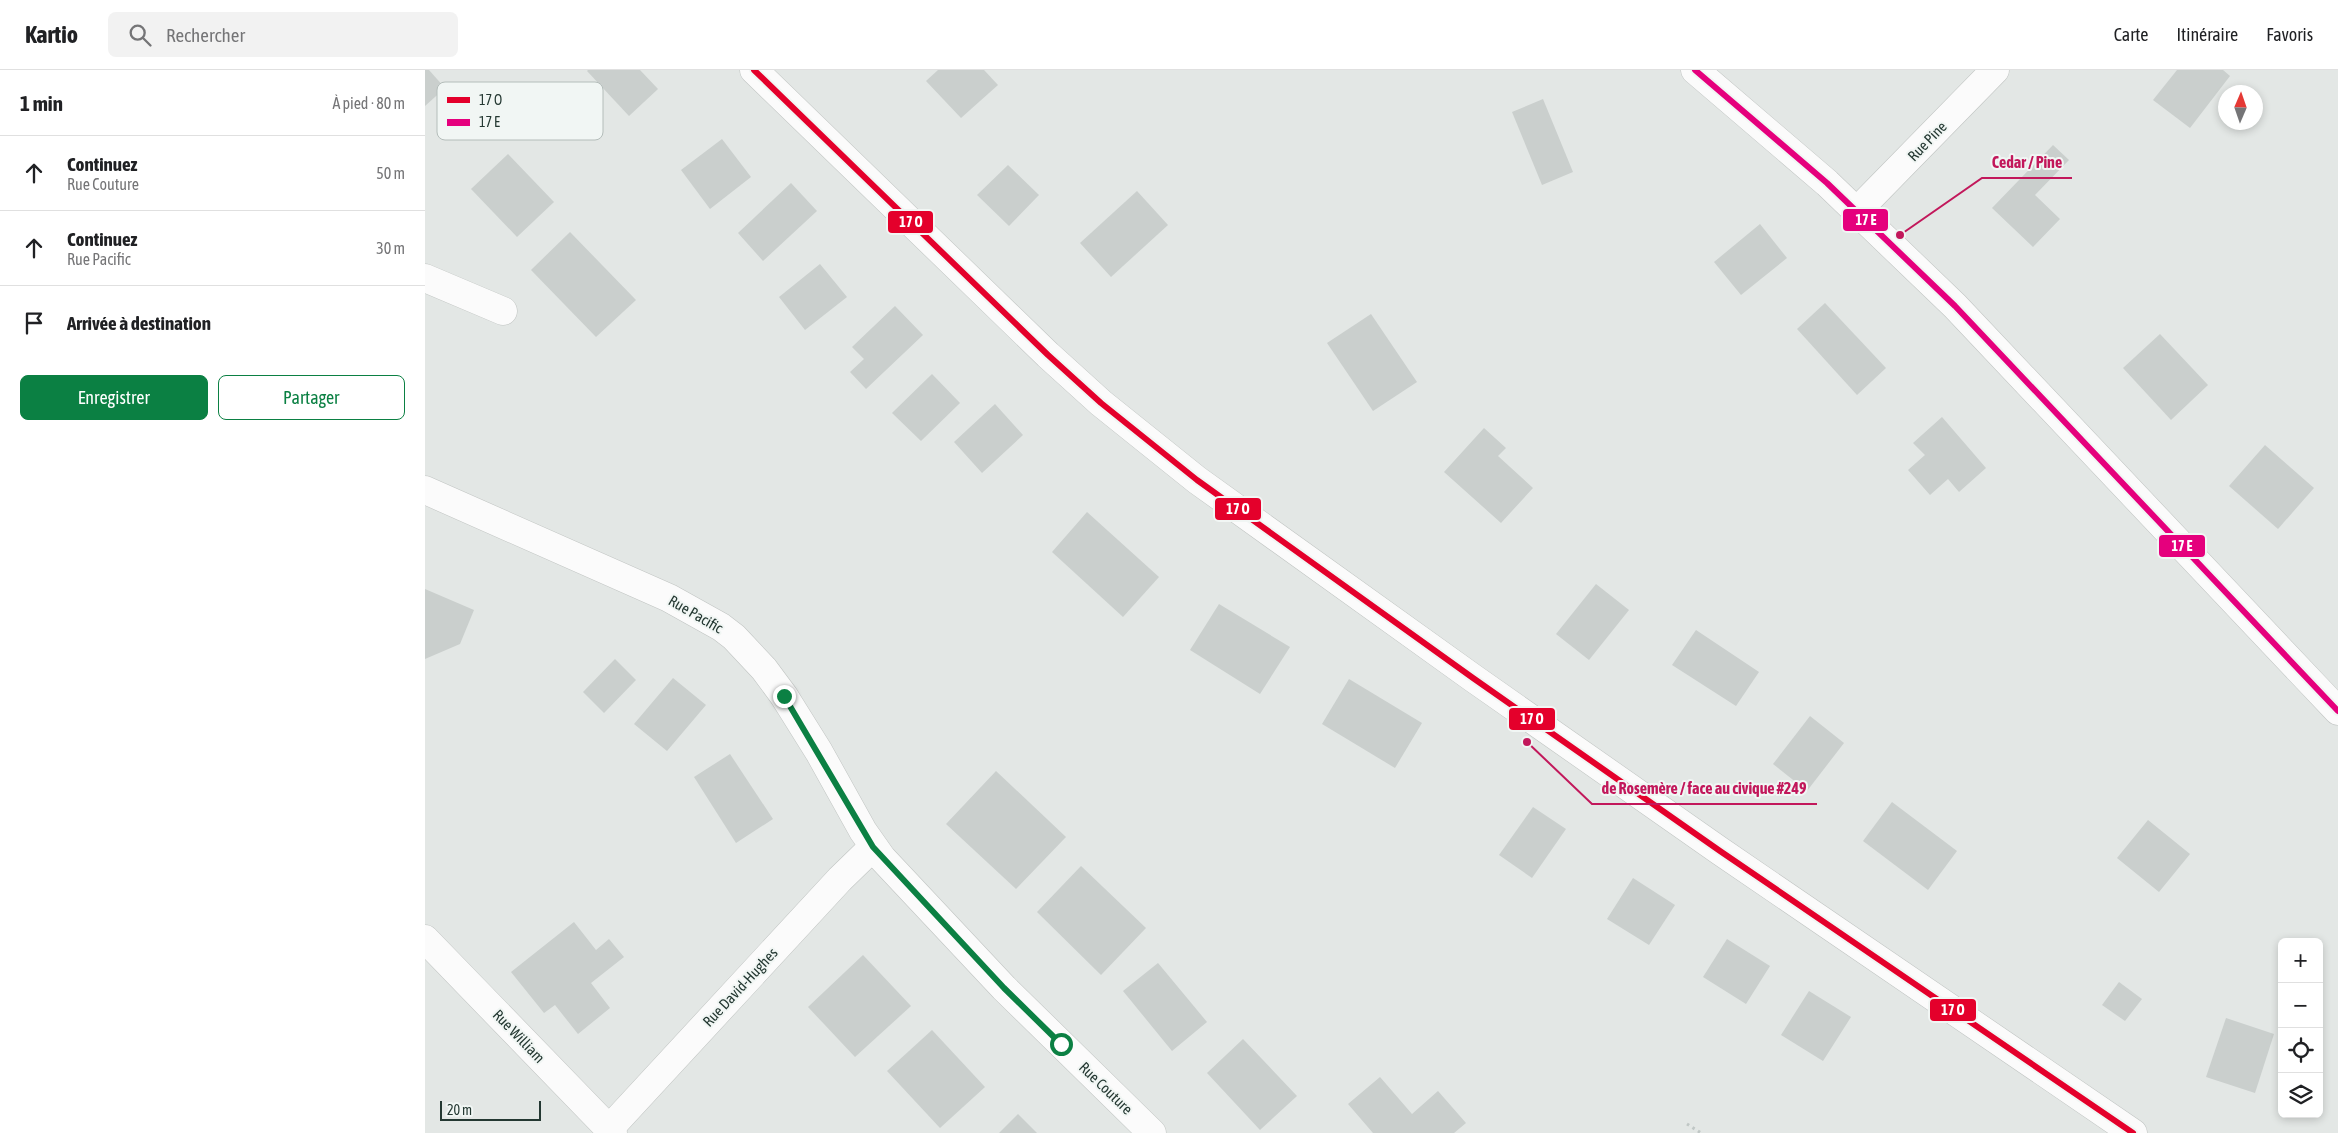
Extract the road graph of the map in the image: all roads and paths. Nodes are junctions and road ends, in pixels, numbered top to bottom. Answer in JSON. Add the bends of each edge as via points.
{"nodes":[{"id":1,"x":754,"y":70,"type":"edge"},
{"id":2,"x":1695,"y":70,"type":"edge"},
{"id":3,"x":1995,"y":70,"type":"edge"},
{"id":4,"x":1857,"y":211,"type":"junction"},
{"id":5,"x":425,"y":278,"type":"edge"},
{"id":6,"x":503,"y":311,"type":"dead end"},
{"id":7,"x":425,"y":490,"type":"edge"},
{"id":8,"x":2338,"y":711,"type":"edge"},
{"id":9,"x":873,"y":847,"type":"junction"},
{"id":10,"x":425,"y":938,"type":"edge"},
{"id":11,"x":1687,"y":1124,"type":"dead end"},
{"id":12,"x":611,"y":1131,"type":"edge"},
{"id":13,"x":1152,"y":1133,"type":"edge"},
{"id":14,"x":1701,"y":1133,"type":"edge"},
{"id":15,"x":2133,"y":1133,"type":"edge"}],
"edges":[{"from":1,"to":15,"type":"street","via":[[1048,355],[1101,403],[1197,480],[1720,851]]},
{"from":2,"to":4,"type":"street"},
{"from":3,"to":4,"type":"street","name":"Rue Pine"},
{"from":4,"to":8,"type":"street","via":[[1955,306]]},
{"from":5,"to":6,"type":"street"},
{"from":7,"to":9,"type":"street","name":"Rue Pacific","via":[[669,598],[728,632],[764,669],[784,696]]},
{"from":9,"to":12,"type":"street","name":"Rue David-Hughes","via":[[840,879]]},
{"from":9,"to":13,"type":"street","name":"Rue Couture","via":[[1004,988]]},
{"from":10,"to":12,"type":"street","name":"Rue William"},
{"from":11,"to":14,"type":"path"}]}
